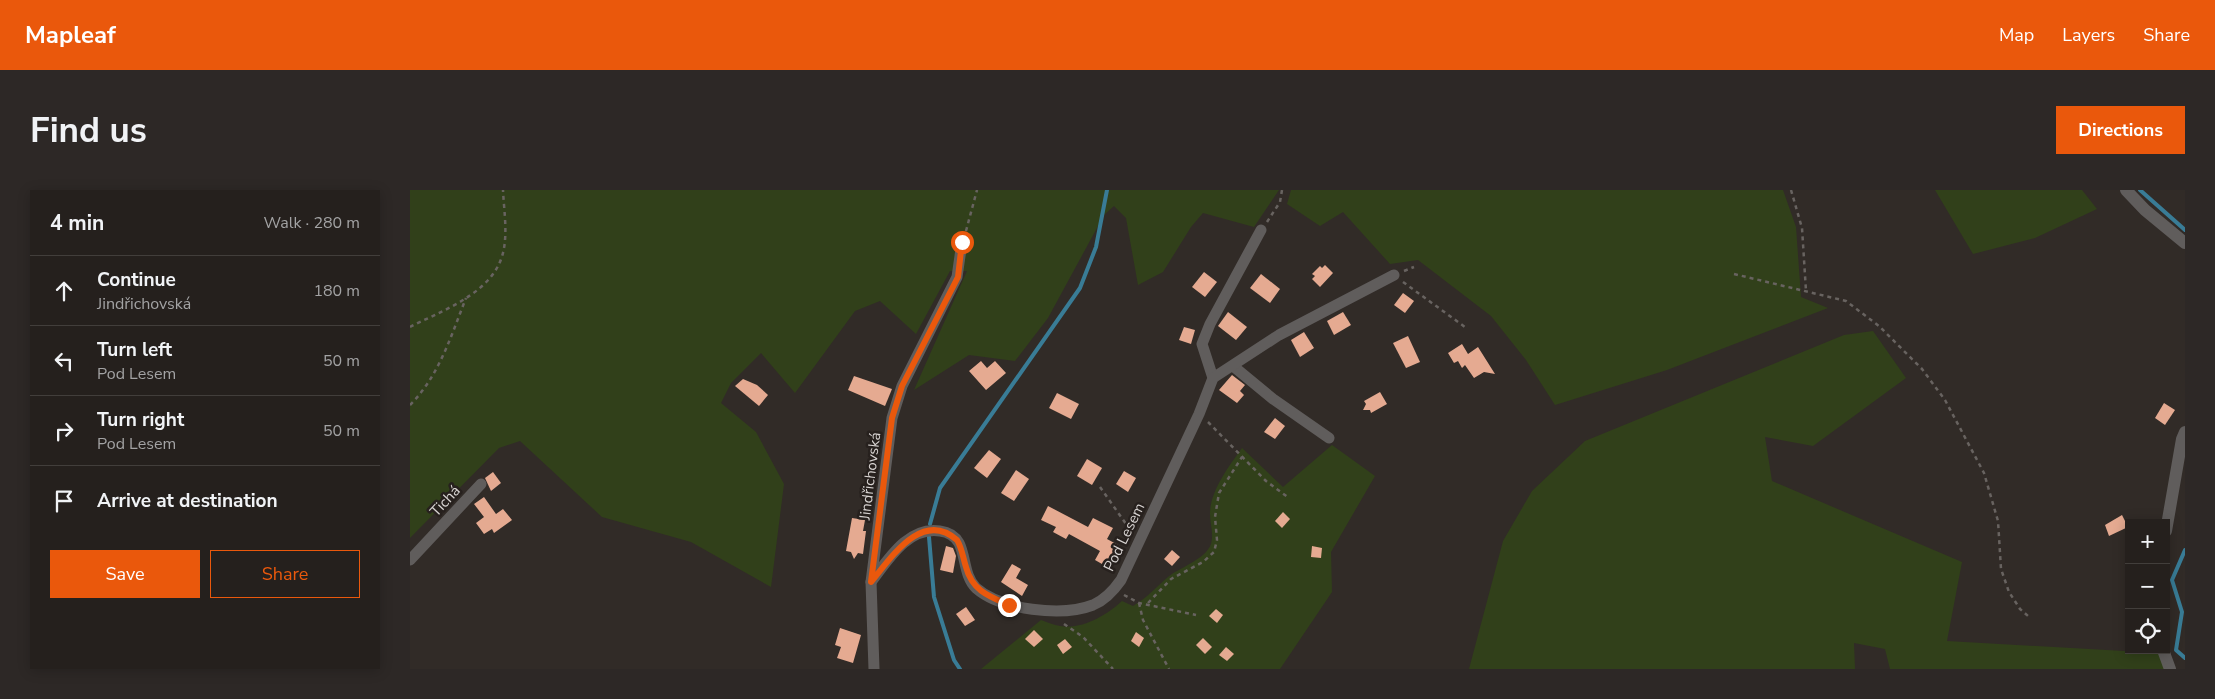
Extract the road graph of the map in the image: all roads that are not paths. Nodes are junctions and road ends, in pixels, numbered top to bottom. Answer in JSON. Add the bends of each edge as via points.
{"nodes":[{"id":1,"x":2126,"y":190,"type":"edge"},
{"id":2,"x":1261,"y":230,"type":"road end"},
{"id":3,"x":962,"y":242,"type":"road end"},
{"id":4,"x":2185,"y":243,"type":"edge"},
{"id":5,"x":1394,"y":275,"type":"road end"},
{"id":6,"x":1233,"y":366,"type":"junction"},
{"id":7,"x":1213,"y":378,"type":"junction"},
{"id":8,"x":2185,"y":432,"type":"edge"},
{"id":9,"x":1329,"y":438,"type":"dead end"},
{"id":10,"x":481,"y":484,"type":"dead end"},
{"id":11,"x":2168,"y":519,"type":"edge"},
{"id":12,"x":410,"y":560,"type":"edge"},
{"id":13,"x":871,"y":582,"type":"junction"},
{"id":14,"x":2164,"y":654,"type":"edge"},
{"id":15,"x":874,"y":669,"type":"edge"},
{"id":16,"x":2170,"y":669,"type":"edge"}],
"edges":[{"from":1,"to":4,"type":"street"},
{"from":2,"to":7,"type":"street","via":[[1202,344]]},
{"from":3,"to":13,"type":"street","name":"Jindřichovská","via":[[958,277],[902,386],[892,418]]},
{"from":5,"to":6,"type":"street","via":[[1279,335]]},
{"from":6,"to":7,"type":"street"},
{"from":6,"to":9,"type":"street"},
{"from":7,"to":13,"type":"street","name":"Pod Lesem","via":[[1121,580],[1101,600],[1064,610],[1009,605],[985,595],[968,577],[957,540],[951,534],[936,530],[923,531],[909,538]]},
{"from":8,"to":11,"type":"street"},
{"from":10,"to":12,"type":"street","name":"Tichá"},
{"from":13,"to":15,"type":"street","name":"Jindřichovská"},
{"from":14,"to":16,"type":"street"}]}
